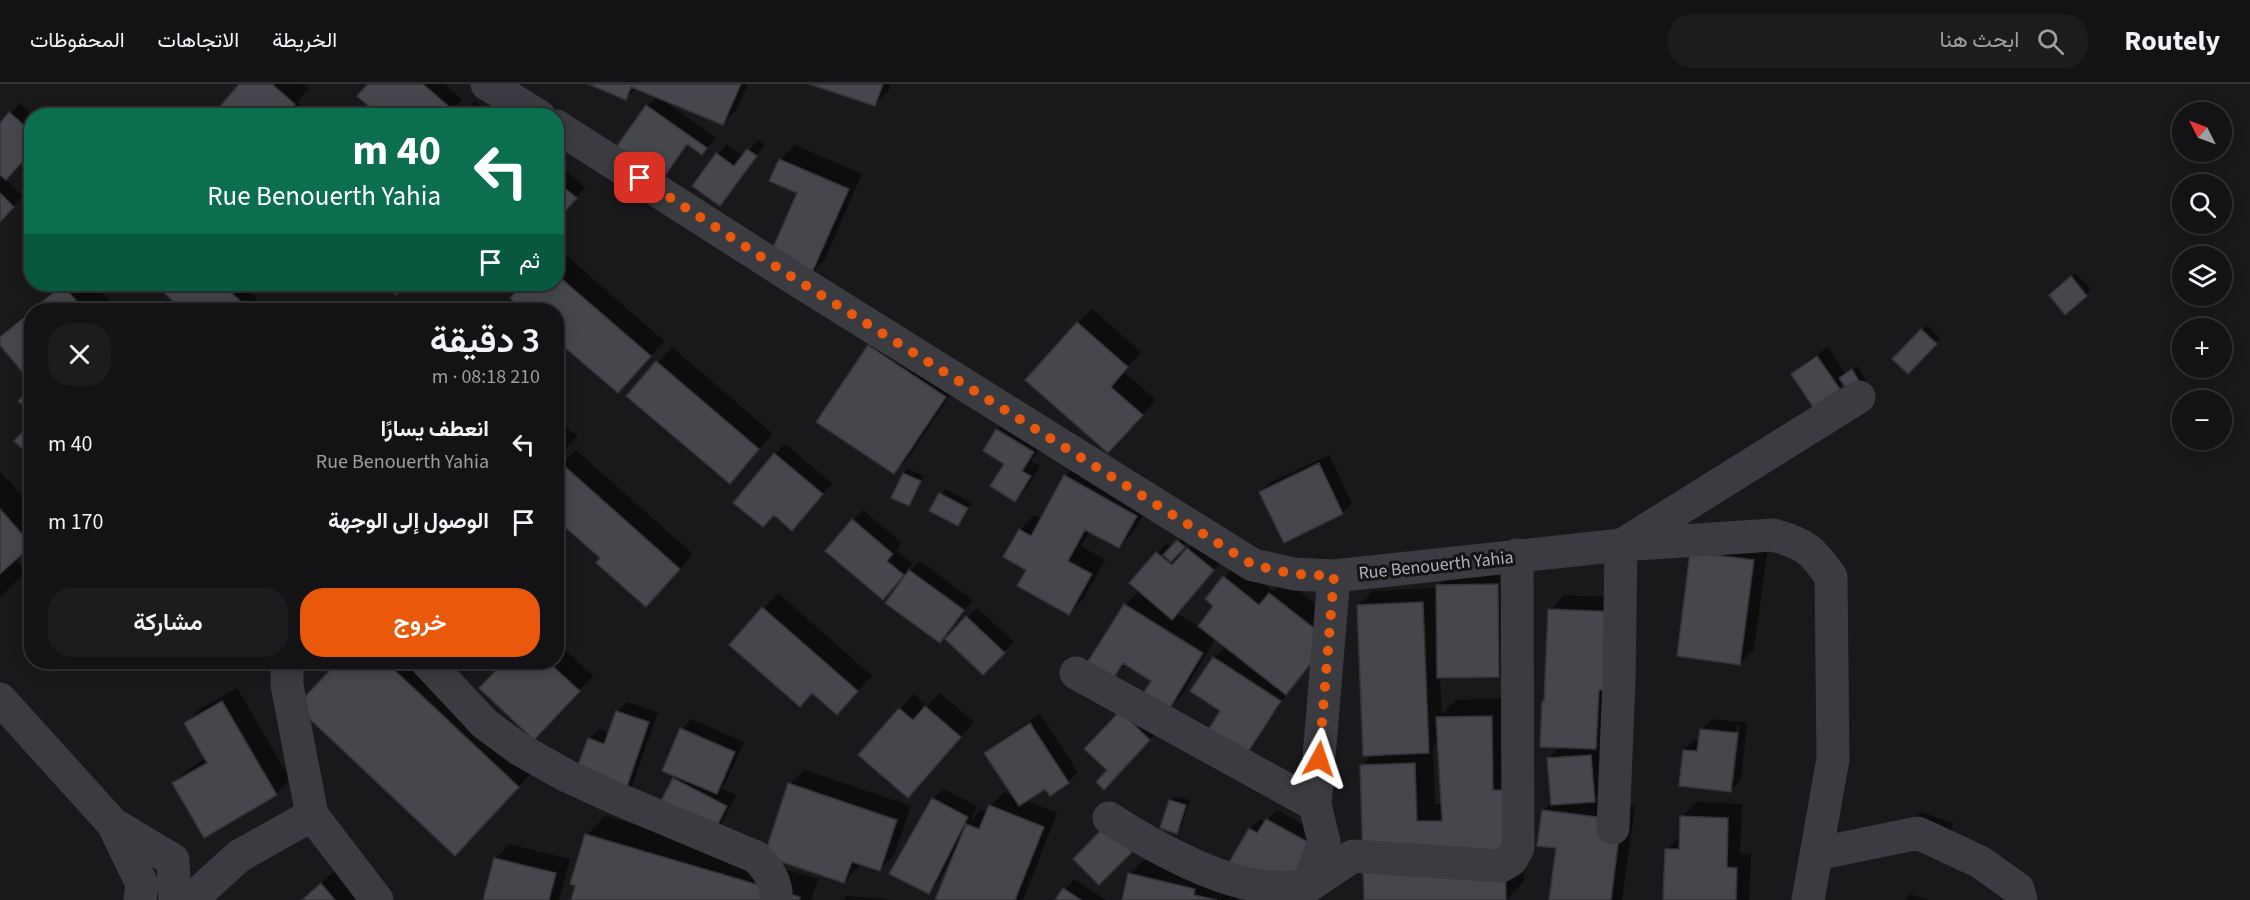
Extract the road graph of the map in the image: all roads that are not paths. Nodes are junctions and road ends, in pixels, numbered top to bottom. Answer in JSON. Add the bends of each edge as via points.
{"nodes":[{"id":1,"x":487,"y":84,"type":"edge"},
{"id":2,"x":527,"y":108,"type":"edge"},
{"id":3,"x":564,"y":131,"type":"edge"},
{"id":4,"x":1859,"y":397,"type":"dead end"},
{"id":5,"x":1621,"y":545,"type":"junction"},
{"id":6,"x":1517,"y":555,"type":"junction"},
{"id":7,"x":1334,"y":576,"type":"junction"},
{"id":8,"x":287,"y":669,"type":"edge"},
{"id":9,"x":434,"y":669,"type":"edge"},
{"id":10,"x":1076,"y":673,"type":"dead end"},
{"id":11,"x":0,"y":699,"type":"edge"},
{"id":12,"x":1315,"y":805,"type":"junction"},
{"id":13,"x":312,"y":815,"type":"junction"},
{"id":14,"x":1109,"y":818,"type":"dead end"},
{"id":15,"x":112,"y":824,"type":"junction"},
{"id":16,"x":1613,"y":828,"type":"dead end"},
{"id":17,"x":1816,"y":854,"type":"junction"},
{"id":18,"x":1307,"y":887,"type":"junction"},
{"id":19,"x":140,"y":900,"type":"edge"},
{"id":20,"x":175,"y":900,"type":"edge"},
{"id":21,"x":191,"y":900,"type":"edge"},
{"id":22,"x":377,"y":900,"type":"edge"},
{"id":23,"x":776,"y":900,"type":"edge"},
{"id":24,"x":1808,"y":900,"type":"edge"},
{"id":25,"x":2021,"y":900,"type":"edge"}],
"edges":[{"from":1,"to":2,"type":"street"},
{"from":3,"to":7,"type":"street","name":"Rue Benouerth Yahia","via":[[1253,565],[1294,574]]},
{"from":4,"to":5,"type":"street"},
{"from":5,"to":6,"type":"street","name":"Rue Benouerth Yahia"},
{"from":5,"to":16,"type":"street"},
{"from":5,"to":17,"type":"street","name":"Rue Benouerth Yahia","via":[[1773,535],[1797,542],[1817,557],[1831,577],[1833,759]]},
{"from":6,"to":7,"type":"street","name":"Rue Benouerth Yahia"},
{"from":6,"to":18,"type":"street","via":[[1518,848],[1511,860],[1500,866],[1353,855]]},
{"from":7,"to":12,"type":"street"},
{"from":8,"to":13,"type":"street"},
{"from":9,"to":23,"type":"street","via":[[485,724],[519,749],[613,797],[756,857],[769,870]]},
{"from":10,"to":12,"type":"street"},
{"from":11,"to":15,"type":"street"},
{"from":12,"to":18,"type":"street","via":[[1324,842]]},
{"from":13,"to":21,"type":"street","via":[[239,856]]},
{"from":13,"to":22,"type":"street"},
{"from":14,"to":18,"type":"street","via":[[1146,843],[1244,883]]},
{"from":15,"to":19,"type":"street","via":[[142,884]]},
{"from":15,"to":20,"type":"street","via":[[173,860]]},
{"from":17,"to":24,"type":"street","name":"Rue Benouerth Yahia"},
{"from":17,"to":25,"type":"street","via":[[1917,832],[1980,862],[2018,889]]}]}
